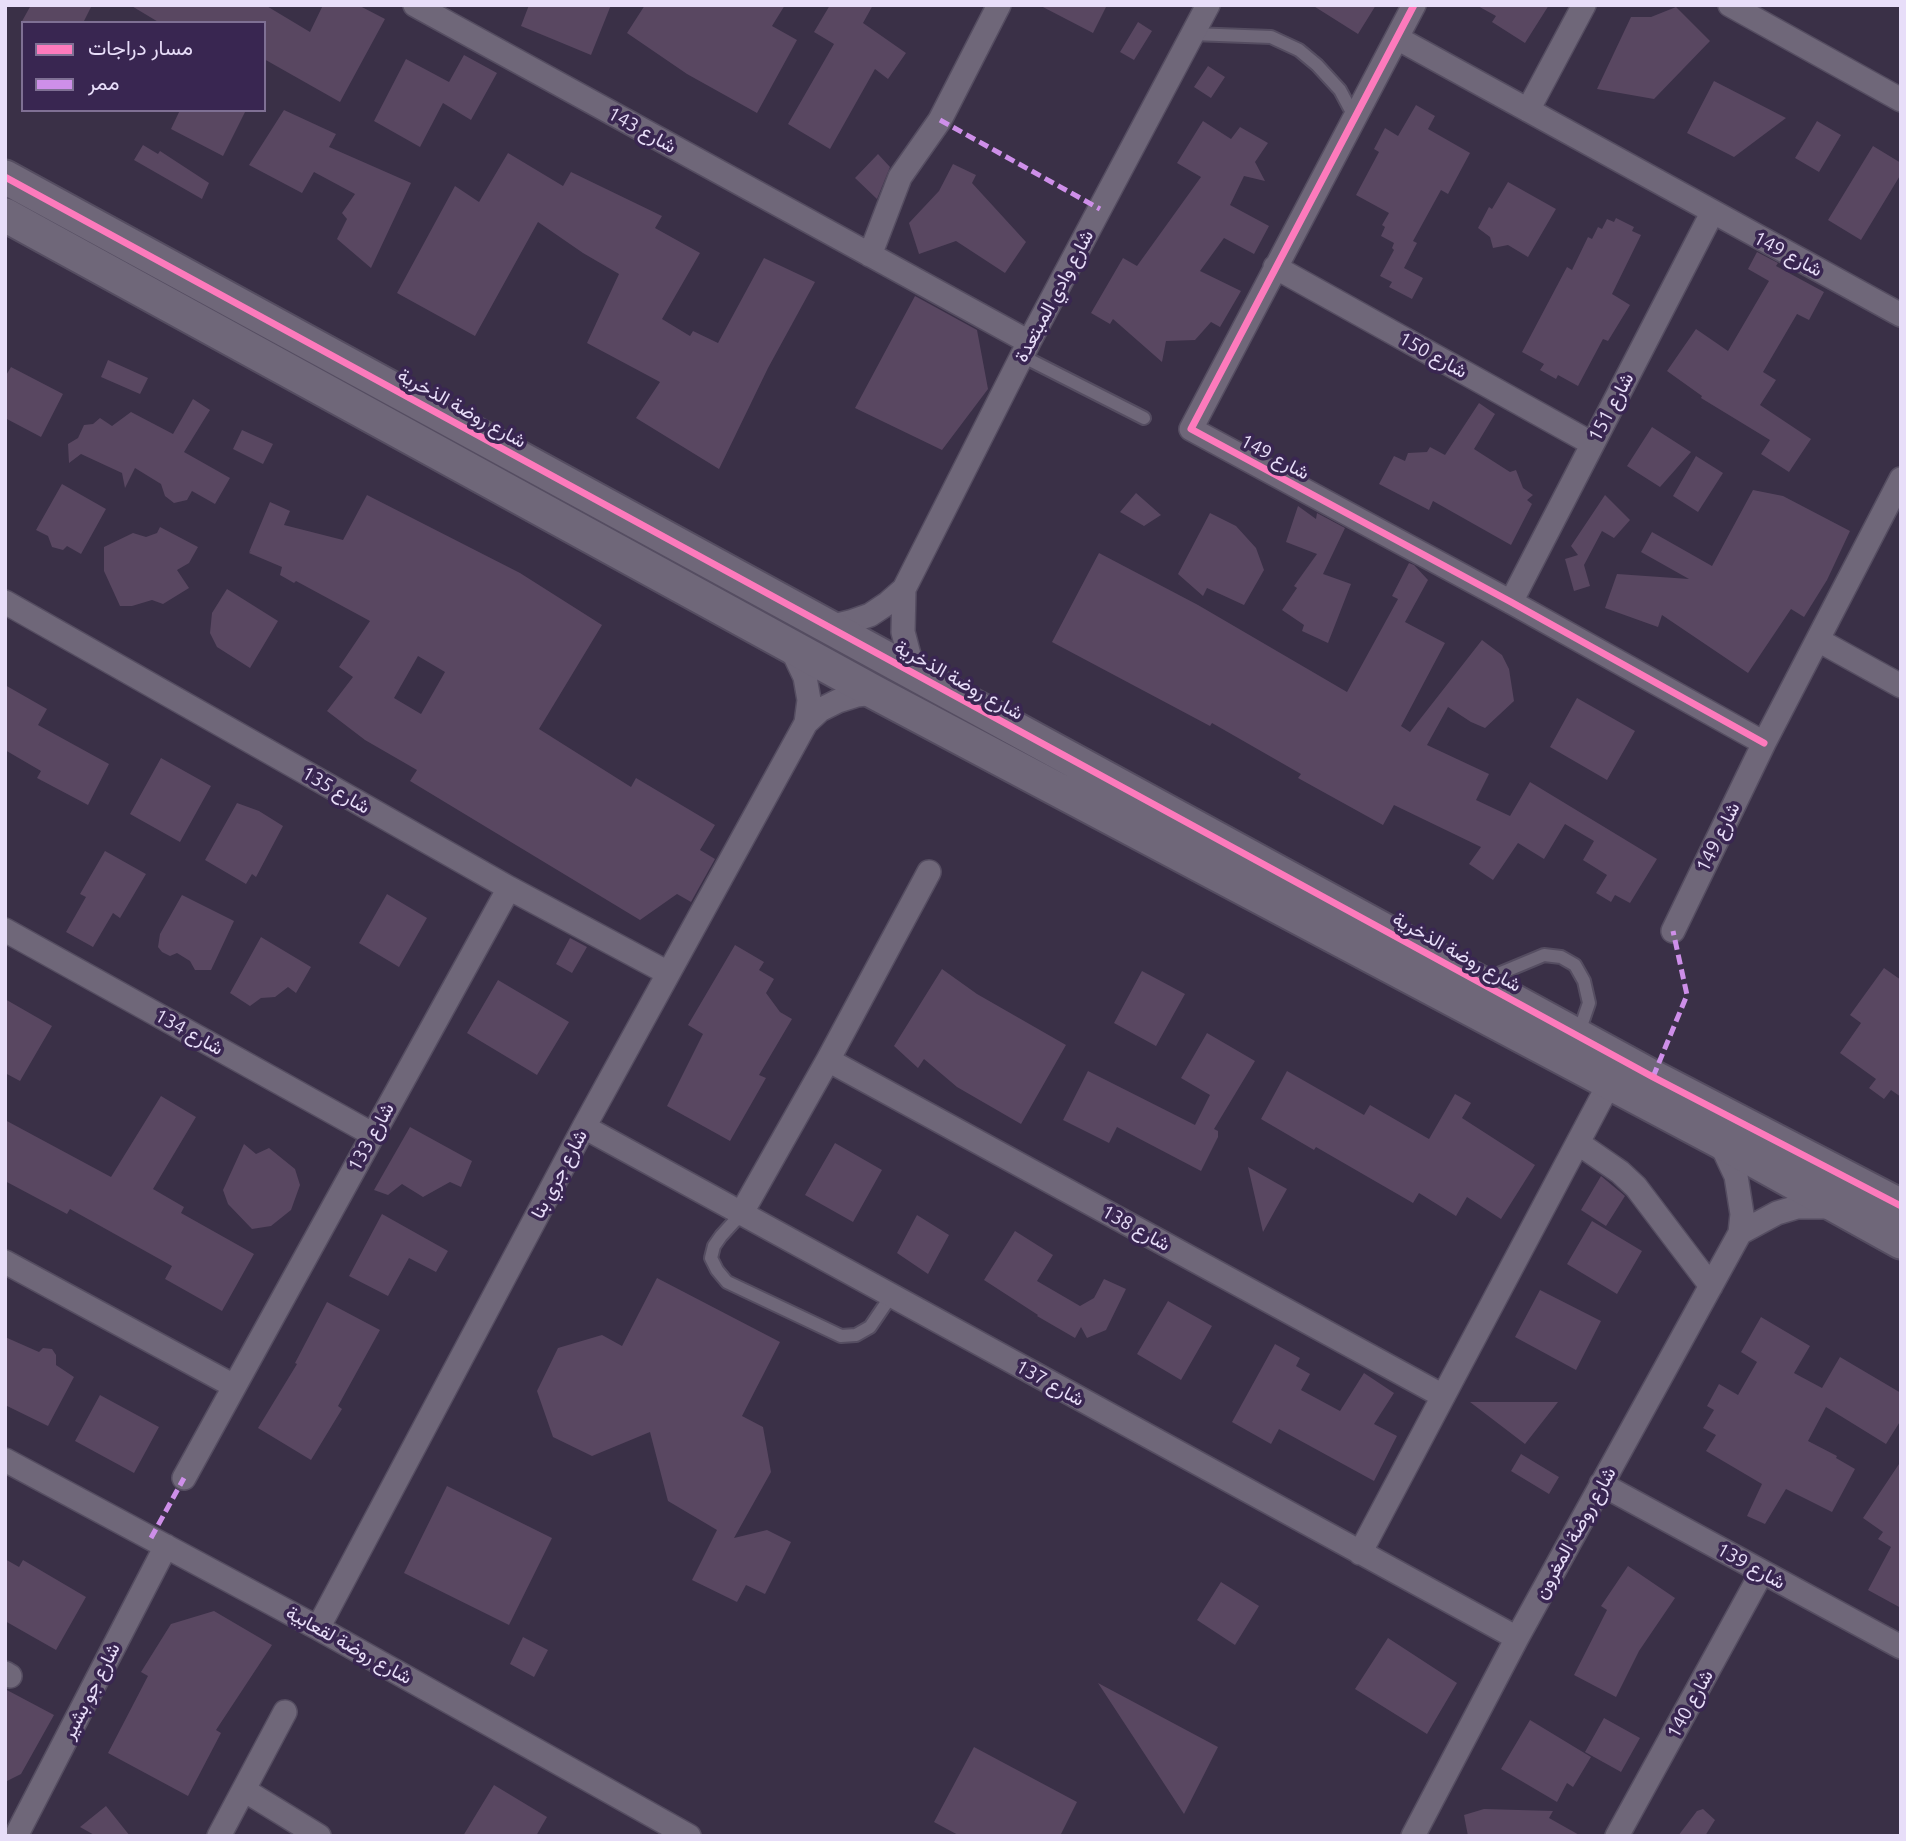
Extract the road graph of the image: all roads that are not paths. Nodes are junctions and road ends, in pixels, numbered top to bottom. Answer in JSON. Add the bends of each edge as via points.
{"nodes":[{"id":1,"x":415,"y":5,"type":"edge"},
{"id":2,"x":999,"y":5,"type":"edge"},
{"id":3,"x":1208,"y":5,"type":"edge"},
{"id":4,"x":1414,"y":5,"type":"edge"},
{"id":5,"x":1584,"y":5,"type":"edge"},
{"id":6,"x":1730,"y":5,"type":"edge"},
{"id":7,"x":1193,"y":34,"type":"junction"},
{"id":8,"x":1397,"y":38,"type":"junction"},
{"id":9,"x":1901,"y":100,"type":"edge"},
{"id":10,"x":1528,"y":110,"type":"junction"},
{"id":11,"x":1355,"y":118,"type":"junction"},
{"id":12,"x":5,"y":177,"type":"edge"},
{"id":13,"x":1712,"y":213,"type":"junction"},
{"id":14,"x":5,"y":215,"type":"edge"},
{"id":15,"x":870,"y":255,"type":"junction"},
{"id":16,"x":1275,"y":267,"type":"junction"},
{"id":17,"x":1901,"y":315,"type":"edge"},
{"id":18,"x":1026,"y":349,"type":"junction"},
{"id":19,"x":1144,"y":418,"type":"dead end"},
{"id":20,"x":1591,"y":443,"type":"junction"},
{"id":21,"x":1901,"y":479,"type":"edge"},
{"id":22,"x":904,"y":589,"type":"junction"},
{"id":23,"x":5,"y":602,"type":"edge"},
{"id":24,"x":1511,"y":602,"type":"junction"},
{"id":25,"x":829,"y":627,"type":"junction"},
{"id":26,"x":780,"y":639,"type":"junction"},
{"id":27,"x":1818,"y":640,"type":"junction"},
{"id":28,"x":914,"y":674,"type":"junction"},
{"id":29,"x":1901,"y":686,"type":"edge"},
{"id":30,"x":876,"y":693,"type":"junction"},
{"id":31,"x":806,"y":723,"type":"junction"},
{"id":32,"x":1764,"y":743,"type":"junction"},
{"id":33,"x":929,"y":872,"type":"dead end"},
{"id":34,"x":509,"y":888,"type":"junction"},
{"id":35,"x":5,"y":930,"type":"edge"},
{"id":36,"x":1672,"y":931,"type":"dead end"},
{"id":37,"x":668,"y":973,"type":"junction"},
{"id":38,"x":1474,"y":979,"type":"junction"},
{"id":39,"x":1578,"y":1036,"type":"junction"},
{"id":40,"x":828,"y":1060,"type":"junction"},
{"id":41,"x":1610,"y":1082,"type":"junction"},
{"id":42,"x":584,"y":1127,"type":"junction"},
{"id":43,"x":372,"y":1134,"type":"junction"},
{"id":44,"x":1720,"y":1141,"type":"junction"},
{"id":45,"x":1578,"y":1143,"type":"junction"},
{"id":46,"x":1901,"y":1206,"type":"edge"},
{"id":47,"x":1839,"y":1208,"type":"junction"},
{"id":48,"x":741,"y":1214,"type":"junction"},
{"id":49,"x":1741,"y":1233,"type":"junction"},
{"id":50,"x":1901,"y":1242,"type":"edge"},
{"id":51,"x":5,"y":1262,"type":"edge"},
{"id":52,"x":1711,"y":1286,"type":"junction"},
{"id":53,"x":891,"y":1296,"type":"junction"},
{"id":54,"x":234,"y":1386,"type":"junction"},
{"id":55,"x":1443,"y":1396,"type":"junction"},
{"id":56,"x":5,"y":1460,"type":"edge"},
{"id":57,"x":184,"y":1478,"type":"dead end"},
{"id":58,"x":1601,"y":1484,"type":"junction"},
{"id":59,"x":166,"y":1546,"type":"junction"},
{"id":60,"x":1360,"y":1553,"type":"junction"},
{"id":61,"x":1762,"y":1572,"type":"junction"},
{"id":62,"x":318,"y":1628,"type":"junction"},
{"id":63,"x":1517,"y":1637,"type":"junction"},
{"id":64,"x":1901,"y":1647,"type":"edge"},
{"id":65,"x":285,"y":1712,"type":"dead end"},
{"id":66,"x":244,"y":1790,"type":"junction"},
{"id":67,"x":16,"y":1836,"type":"edge"},
{"id":68,"x":219,"y":1836,"type":"edge"},
{"id":69,"x":319,"y":1836,"type":"edge"},
{"id":70,"x":690,"y":1836,"type":"edge"},
{"id":71,"x":1413,"y":1836,"type":"edge"},
{"id":72,"x":1617,"y":1836,"type":"edge"}],
"edges":[{"from":1,"to":15,"type":"street","name":"شارع 143"},
{"from":2,"to":15,"type":"street","via":[[940,120],[900,177]]},
{"from":3,"to":7,"type":"street","name":"شارع وادي المبتعدة"},
{"from":4,"to":8,"type":"street","name":"شارع 149"},
{"from":5,"to":10,"type":"street"},
{"from":6,"to":9,"type":"street"},
{"from":7,"to":11,"type":"lane","via":[[1271,37],[1299,50],[1340,90]]},
{"from":7,"to":18,"type":"street","name":"شارع وادي المبتعدة"},
{"from":8,"to":10,"type":"street","name":"شارع 149"},
{"from":8,"to":11,"type":"street","name":"شارع 149"},
{"from":10,"to":13,"type":"street","name":"شارع 149"},
{"from":11,"to":16,"type":"street","name":"شارع 149"},
{"from":12,"to":25,"type":"street","name":"شارع روضة الذخرية"},
{"from":13,"to":17,"type":"street","name":"شارع 149"},
{"from":13,"to":20,"type":"street","name":"شارع 151"},
{"from":14,"to":26,"type":"street"},
{"from":15,"to":18,"type":"street","name":"شارع 143"},
{"from":16,"to":20,"type":"street","name":"شارع 150"},
{"from":16,"to":24,"type":"street","name":"شارع 149","via":[[1191,429]]},
{"from":18,"to":19,"type":"lane"},
{"from":18,"to":22,"type":"street","name":"شارع وادي المبتعدة"},
{"from":20,"to":24,"type":"street","name":"شارع 151"},
{"from":21,"to":27,"type":"street","name":"شارع 149"},
{"from":22,"to":25,"type":"street","name":"شارع وادي المبتعدة","via":[[870,615]]},
{"from":22,"to":28,"type":"street","name":"شارع وادي المبتعدة","via":[[903,632]]},
{"from":23,"to":34,"type":"street","name":"شارع 135"},
{"from":24,"to":32,"type":"street","name":"شارع 149"},
{"from":25,"to":28,"type":"street","name":"شارع روضة الذخرية"},
{"from":26,"to":30,"type":"street"},
{"from":26,"to":31,"type":"street","name":"شارع جري بنا","via":[[796,656],[805,677]]},
{"from":27,"to":29,"type":"street"},
{"from":27,"to":32,"type":"street","name":"شارع 149"},
{"from":28,"to":38,"type":"street","name":"شارع روضة الذخرية"},
{"from":30,"to":31,"type":"street","name":"شارع جري بنا","via":[[838,701]]},
{"from":30,"to":41,"type":"street"},
{"from":31,"to":37,"type":"street","name":"شارع جري بنا"},
{"from":32,"to":36,"type":"street","name":"شارع 149"},
{"from":33,"to":40,"type":"street"},
{"from":34,"to":37,"type":"street","name":"شارع 135"},
{"from":34,"to":43,"type":"street","name":"شارع 133"},
{"from":35,"to":43,"type":"street","name":"شارع 134"},
{"from":37,"to":42,"type":"street","name":"شارع جري بنا"},
{"from":38,"to":39,"type":"street","name":"شارع روضة الذخرية"},
{"from":38,"to":39,"type":"lane","via":[[1544,955],[1561,957],[1575,965],[1587,992]]},
{"from":39,"to":46,"type":"street","name":"شارع روضة الذخرية"},
{"from":40,"to":48,"type":"street"},
{"from":40,"to":55,"type":"street","name":"شارع 138"},
{"from":41,"to":44,"type":"street"},
{"from":41,"to":45,"type":"street"},
{"from":42,"to":48,"type":"street","name":"شارع 137"},
{"from":42,"to":62,"type":"street","name":"شارع جري بنا"},
{"from":43,"to":54,"type":"street","name":"شارع 133"},
{"from":44,"to":47,"type":"street"},
{"from":44,"to":49,"type":"street","via":[[1736,1176]]},
{"from":45,"to":52,"type":"street","via":[[1636,1186]]},
{"from":45,"to":55,"type":"street"},
{"from":47,"to":49,"type":"street","via":[[1797,1207]]},
{"from":47,"to":50,"type":"street"},
{"from":48,"to":53,"type":"street","name":"شارع 137"},
{"from":48,"to":53,"type":"lane","via":[[714,1246],[711,1258],[727,1282],[841,1336],[870,1327]]},
{"from":49,"to":52,"type":"street","name":"شارع روضة المغرون"},
{"from":51,"to":54,"type":"street"},
{"from":52,"to":58,"type":"street","name":"شارع روضة المغرون"},
{"from":53,"to":60,"type":"street","name":"شارع 137"},
{"from":54,"to":57,"type":"street","name":"شارع 133"},
{"from":55,"to":60,"type":"street"},
{"from":56,"to":59,"type":"street","name":"شارع روضة لقعابية"},
{"from":58,"to":61,"type":"street","name":"شارع 139"},
{"from":58,"to":63,"type":"street","name":"شارع روضة المغرون"},
{"from":59,"to":62,"type":"street","name":"شارع روضة لقعابية"},
{"from":59,"to":67,"type":"street","name":"شارع جو بشير"},
{"from":60,"to":63,"type":"street","name":"شارع 137"},
{"from":61,"to":64,"type":"street","name":"شارع 139"},
{"from":61,"to":72,"type":"street","name":"شارع 140"},
{"from":62,"to":70,"type":"street","name":"شارع روضة لقعابية"},
{"from":63,"to":71,"type":"street","name":"شارع روضة المغرون"},
{"from":65,"to":66,"type":"street"},
{"from":66,"to":68,"type":"street"},
{"from":66,"to":69,"type":"street"}]}
